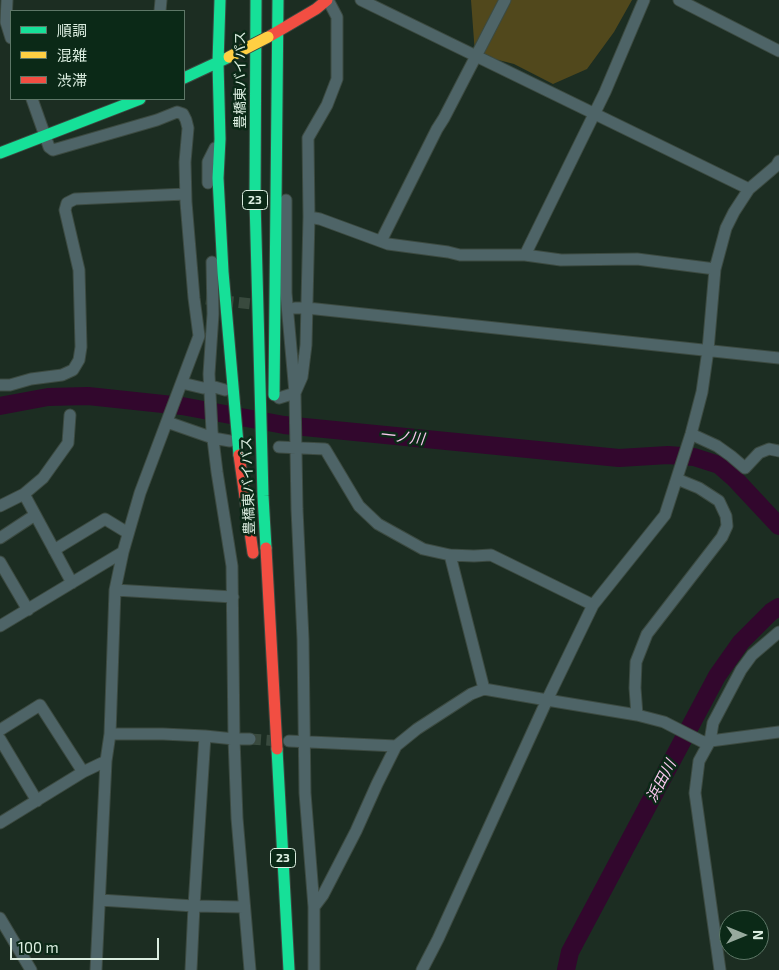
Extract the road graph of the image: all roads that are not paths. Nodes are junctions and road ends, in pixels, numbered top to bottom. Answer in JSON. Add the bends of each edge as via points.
{"nodes":[{"id":1,"x":7,"y":0,"type":"edge"},
{"id":2,"x":220,"y":0,"type":"edge"},
{"id":3,"x":256,"y":0,"type":"edge"},
{"id":4,"x":278,"y":0,"type":"edge"},
{"id":5,"x":328,"y":0,"type":"edge"},
{"id":6,"x":361,"y":0,"type":"edge"},
{"id":7,"x":504,"y":0,"type":"edge"},
{"id":8,"x":644,"y":0,"type":"edge"},
{"id":9,"x":680,"y":0,"type":"edge"},
{"id":10,"x":6,"y":22,"type":"edge"},
{"id":11,"x":10,"y":35,"type":"edge"},
{"id":12,"x":272,"y":35,"type":"junction"},
{"id":13,"x":779,"y":51,"type":"edge"},
{"id":14,"x":476,"y":56,"type":"junction"},
{"id":15,"x":223,"y":60,"type":"junction"},
{"id":16,"x":185,"y":78,"type":"edge"},
{"id":17,"x":32,"y":100,"type":"edge"},
{"id":18,"x":137,"y":100,"type":"edge"},
{"id":19,"x":594,"y":113,"type":"junction"},
{"id":20,"x":278,"y":116,"type":"junction"},
{"id":21,"x":44,"y":136,"type":"junction"},
{"id":22,"x":220,"y":139,"type":"junction"},
{"id":23,"x":0,"y":153,"type":"edge"},
{"id":24,"x":779,"y":161,"type":"edge"},
{"id":25,"x":750,"y":189,"type":"junction"},
{"id":26,"x":186,"y":194,"type":"junction"},
{"id":27,"x":309,"y":217,"type":"junction"},
{"id":28,"x":381,"y":241,"type":"junction"},
{"id":29,"x":525,"y":255,"type":"junction"},
{"id":30,"x":715,"y":269,"type":"junction"},
{"id":31,"x":295,"y":308,"type":"dead end"},
{"id":32,"x":308,"y":308,"type":"junction"},
{"id":33,"x":708,"y":350,"type":"junction"},
{"id":34,"x":779,"y":358,"type":"edge"},
{"id":35,"x":0,"y":385,"type":"edge"},
{"id":36,"x":181,"y":386,"type":"junction"},
{"id":37,"x":211,"y":390,"type":"junction"},
{"id":38,"x":229,"y":393,"type":"junction"},
{"id":39,"x":295,"y":393,"type":"junction"},
{"id":40,"x":276,"y":403,"type":"joint"},
{"id":41,"x":70,"y":415,"type":"dead end"},
{"id":42,"x":167,"y":422,"type":"junction"},
{"id":43,"x":213,"y":434,"type":"junction"},
{"id":44,"x":691,"y":435,"type":"junction"},
{"id":45,"x":234,"y":439,"type":"junction"},
{"id":46,"x":275,"y":441,"type":"joint"},
{"id":47,"x":296,"y":445,"type":"junction"},
{"id":48,"x":779,"y":451,"type":"edge"},
{"id":49,"x":678,"y":476,"type":"junction"},
{"id":50,"x":24,"y":494,"type":"junction"},
{"id":51,"x":263,"y":496,"type":"junction"},
{"id":52,"x":0,"y":506,"type":"edge"},
{"id":53,"x":35,"y":515,"type":"junction"},
{"id":54,"x":128,"y":533,"type":"junction"},
{"id":55,"x":0,"y":538,"type":"edge"},
{"id":56,"x":54,"y":550,"type":"junction"},
{"id":57,"x":123,"y":552,"type":"junction"},
{"id":58,"x":450,"y":555,"type":"junction"},
{"id":59,"x":0,"y":562,"type":"edge"},
{"id":60,"x":254,"y":564,"type":"dead end"},
{"id":61,"x":72,"y":583,"type":"junction"},
{"id":62,"x":256,"y":583,"type":"dead end"},
{"id":63,"x":116,"y":590,"type":"junction"},
{"id":64,"x":233,"y":597,"type":"junction"},
{"id":65,"x":593,"y":605,"type":"junction"},
{"id":66,"x":28,"y":610,"type":"junction"},
{"id":67,"x":0,"y":626,"type":"edge"},
{"id":68,"x":779,"y":632,"type":"edge"},
{"id":69,"x":484,"y":689,"type":"junction"},
{"id":70,"x":547,"y":700,"type":"junction"},
{"id":71,"x":637,"y":715,"type":"junction"},
{"id":72,"x":0,"y":730,"type":"edge"},
{"id":73,"x":779,"y":732,"type":"edge"},
{"id":74,"x":110,"y":734,"type":"junction"},
{"id":75,"x":205,"y":736,"type":"junction"},
{"id":76,"x":0,"y":739,"type":"edge"},
{"id":77,"x":234,"y":739,"type":"junction"},
{"id":78,"x":250,"y":739,"type":"tunnel mouth"},
{"id":79,"x":289,"y":742,"type":"tunnel mouth"},
{"id":80,"x":706,"y":742,"type":"junction"},
{"id":81,"x":304,"y":743,"type":"junction"},
{"id":82,"x":277,"y":746,"type":"junction"},
{"id":83,"x":396,"y":746,"type":"junction"},
{"id":84,"x":106,"y":761,"type":"junction"},
{"id":85,"x":83,"y":772,"type":"junction"},
{"id":86,"x":37,"y":801,"type":"junction"},
{"id":87,"x":0,"y":823,"type":"edge"},
{"id":88,"x":100,"y":900,"type":"junction"},
{"id":89,"x":194,"y":906,"type":"junction"},
{"id":90,"x":244,"y":907,"type":"junction"},
{"id":91,"x":314,"y":907,"type":"junction"},
{"id":92,"x":0,"y":918,"type":"edge"},
{"id":93,"x":94,"y":969,"type":"edge"},
{"id":94,"x":31,"y":970,"type":"edge"},
{"id":95,"x":191,"y":970,"type":"edge"},
{"id":96,"x":250,"y":970,"type":"edge"},
{"id":97,"x":288,"y":970,"type":"edge"},
{"id":98,"x":314,"y":970,"type":"edge"},
{"id":99,"x":422,"y":970,"type":"edge"},
{"id":100,"x":720,"y":970,"type":"edge"}],
"edges":[{"from":1,"to":10,"type":"street"},
{"from":2,"to":15,"type":"main road"},
{"from":3,"to":51,"type":"main road","name":"豊橋東バイパス","number":"23","via":[[255,190]]},
{"from":4,"to":12,"type":"main road","number":"23"},
{"from":5,"to":12,"type":"main road"},
{"from":5,"to":27,"type":"street","via":[[337,18],[337,79],[308,138]]},
{"from":6,"to":14,"type":"street"},
{"from":7,"to":14,"type":"street"},
{"from":8,"to":19,"type":"street"},
{"from":9,"to":13,"type":"street"},
{"from":10,"to":11,"type":"street"},
{"from":12,"to":15,"type":"main road","bridge":true},
{"from":12,"to":20,"type":"main road","number":"23"},
{"from":14,"to":19,"type":"street"},
{"from":14,"to":28,"type":"street"},
{"from":15,"to":16,"type":"main road"},
{"from":15,"to":22,"type":"main road"},
{"from":17,"to":21,"type":"street"},
{"from":18,"to":21,"type":"main road"},
{"from":19,"to":25,"type":"street"},
{"from":19,"to":29,"type":"street"},
{"from":20,"to":39,"type":"street","via":[[286,128],[286,293]]},
{"from":20,"to":40,"type":"main road","number":"23"},
{"from":21,"to":23,"type":"main road"},
{"from":21,"to":26,"type":"street","via":[[53,150],[177,112],[182,114],[188,128]]},
{"from":22,"to":37,"type":"street","via":[[208,162],[213,290]]},
{"from":22,"to":38,"type":"main road","via":[[218,178]]},
{"from":24,"to":25,"type":"street"},
{"from":25,"to":30,"type":"street","via":[[726,228]]},
{"from":26,"to":35,"type":"street","via":[[75,199],[67,203],[65,210],[79,270],[79,360],[73,370],[62,376]]},
{"from":26,"to":36,"type":"street","via":[[200,298],[199,336]]},
{"from":27,"to":28,"type":"street"},
{"from":27,"to":32,"type":"street"},
{"from":28,"to":29,"type":"street","via":[[460,255]]},
{"from":29,"to":30,"type":"street","via":[[561,260],[638,259]]},
{"from":30,"to":33,"type":"street"},
{"from":31,"to":32,"type":"street"},
{"from":32,"to":33,"type":"street"},
{"from":32,"to":39,"type":"street","via":[[302,377]]},
{"from":33,"to":34,"type":"street"},
{"from":33,"to":44,"type":"street"},
{"from":36,"to":37,"type":"street"},
{"from":36,"to":42,"type":"street"},
{"from":37,"to":38,"type":"street"},
{"from":37,"to":43,"type":"street"},
{"from":38,"to":45,"type":"main road"},
{"from":39,"to":40,"type":"street"},
{"from":39,"to":47,"type":"street"},
{"from":41,"to":50,"type":"street","via":[[68,443],[42,478]]},
{"from":42,"to":43,"type":"street"},
{"from":42,"to":54,"type":"street"},
{"from":43,"to":45,"type":"street"},
{"from":43,"to":64,"type":"street","via":[[232,566]]},
{"from":44,"to":48,"type":"street","via":[[716,446],[745,468],[769,449]]},
{"from":44,"to":49,"type":"street"},
{"from":45,"to":60,"type":"main road"},
{"from":46,"to":47,"type":"street"},
{"from":46,"to":51,"type":"main road","number":"23","via":[[273,470]]},
{"from":47,"to":58,"type":"street","via":[[325,449],[359,506],[378,524],[423,550]]},
{"from":47,"to":81,"type":"street","via":[[304,639]]},
{"from":49,"to":65,"type":"street","via":[[665,515]]},
{"from":49,"to":71,"type":"street","via":[[718,501],[727,526],[722,537],[647,634],[636,662]]},
{"from":50,"to":52,"type":"street"},
{"from":50,"to":53,"type":"street"},
{"from":51,"to":82,"type":"main road","name":"豊橋東バイパス","number":"23"},
{"from":53,"to":55,"type":"street"},
{"from":53,"to":56,"type":"street"},
{"from":54,"to":56,"type":"street","via":[[105,518]]},
{"from":54,"to":57,"type":"street"},
{"from":56,"to":61,"type":"street"},
{"from":57,"to":61,"type":"street"},
{"from":57,"to":63,"type":"street"},
{"from":58,"to":65,"type":"street","via":[[491,555]]},
{"from":58,"to":69,"type":"street"},
{"from":59,"to":66,"type":"street"},
{"from":61,"to":66,"type":"street"},
{"from":62,"to":82,"type":"main road","number":"23"},
{"from":63,"to":64,"type":"street"},
{"from":63,"to":74,"type":"street"},
{"from":64,"to":77,"type":"street"},
{"from":65,"to":70,"type":"street"},
{"from":66,"to":67,"type":"street"},
{"from":68,"to":80,"type":"street","via":[[752,655],[741,670]]},
{"from":69,"to":70,"type":"street"},
{"from":69,"to":83,"type":"street","via":[[463,699]]},
{"from":70,"to":71,"type":"street"},
{"from":70,"to":99,"type":"street"},
{"from":71,"to":80,"type":"street","via":[[664,722]]},
{"from":72,"to":85,"type":"street","via":[[40,705]]},
{"from":73,"to":80,"type":"street"},
{"from":74,"to":75,"type":"street"},
{"from":74,"to":84,"type":"street"},
{"from":75,"to":77,"type":"street"},
{"from":75,"to":89,"type":"street"},
{"from":76,"to":86,"type":"street"},
{"from":77,"to":78,"type":"street"},
{"from":77,"to":90,"type":"street"},
{"from":79,"to":81,"type":"street"},
{"from":80,"to":100,"type":"street","via":[[699,761],[695,793]]},
{"from":81,"to":83,"type":"street"},
{"from":81,"to":91,"type":"street"},
{"from":82,"to":97,"type":"main road","name":"豊橋東バイパス","number":"23"},
{"from":83,"to":91,"type":"street","via":[[340,863]]},
{"from":84,"to":85,"type":"street"},
{"from":84,"to":88,"type":"street"},
{"from":85,"to":86,"type":"street"},
{"from":86,"to":87,"type":"street"},
{"from":88,"to":89,"type":"street"},
{"from":88,"to":93,"type":"street"},
{"from":89,"to":90,"type":"street"},
{"from":89,"to":95,"type":"street"},
{"from":90,"to":96,"type":"street"},
{"from":91,"to":98,"type":"street"},
{"from":92,"to":94,"type":"street"}]}
